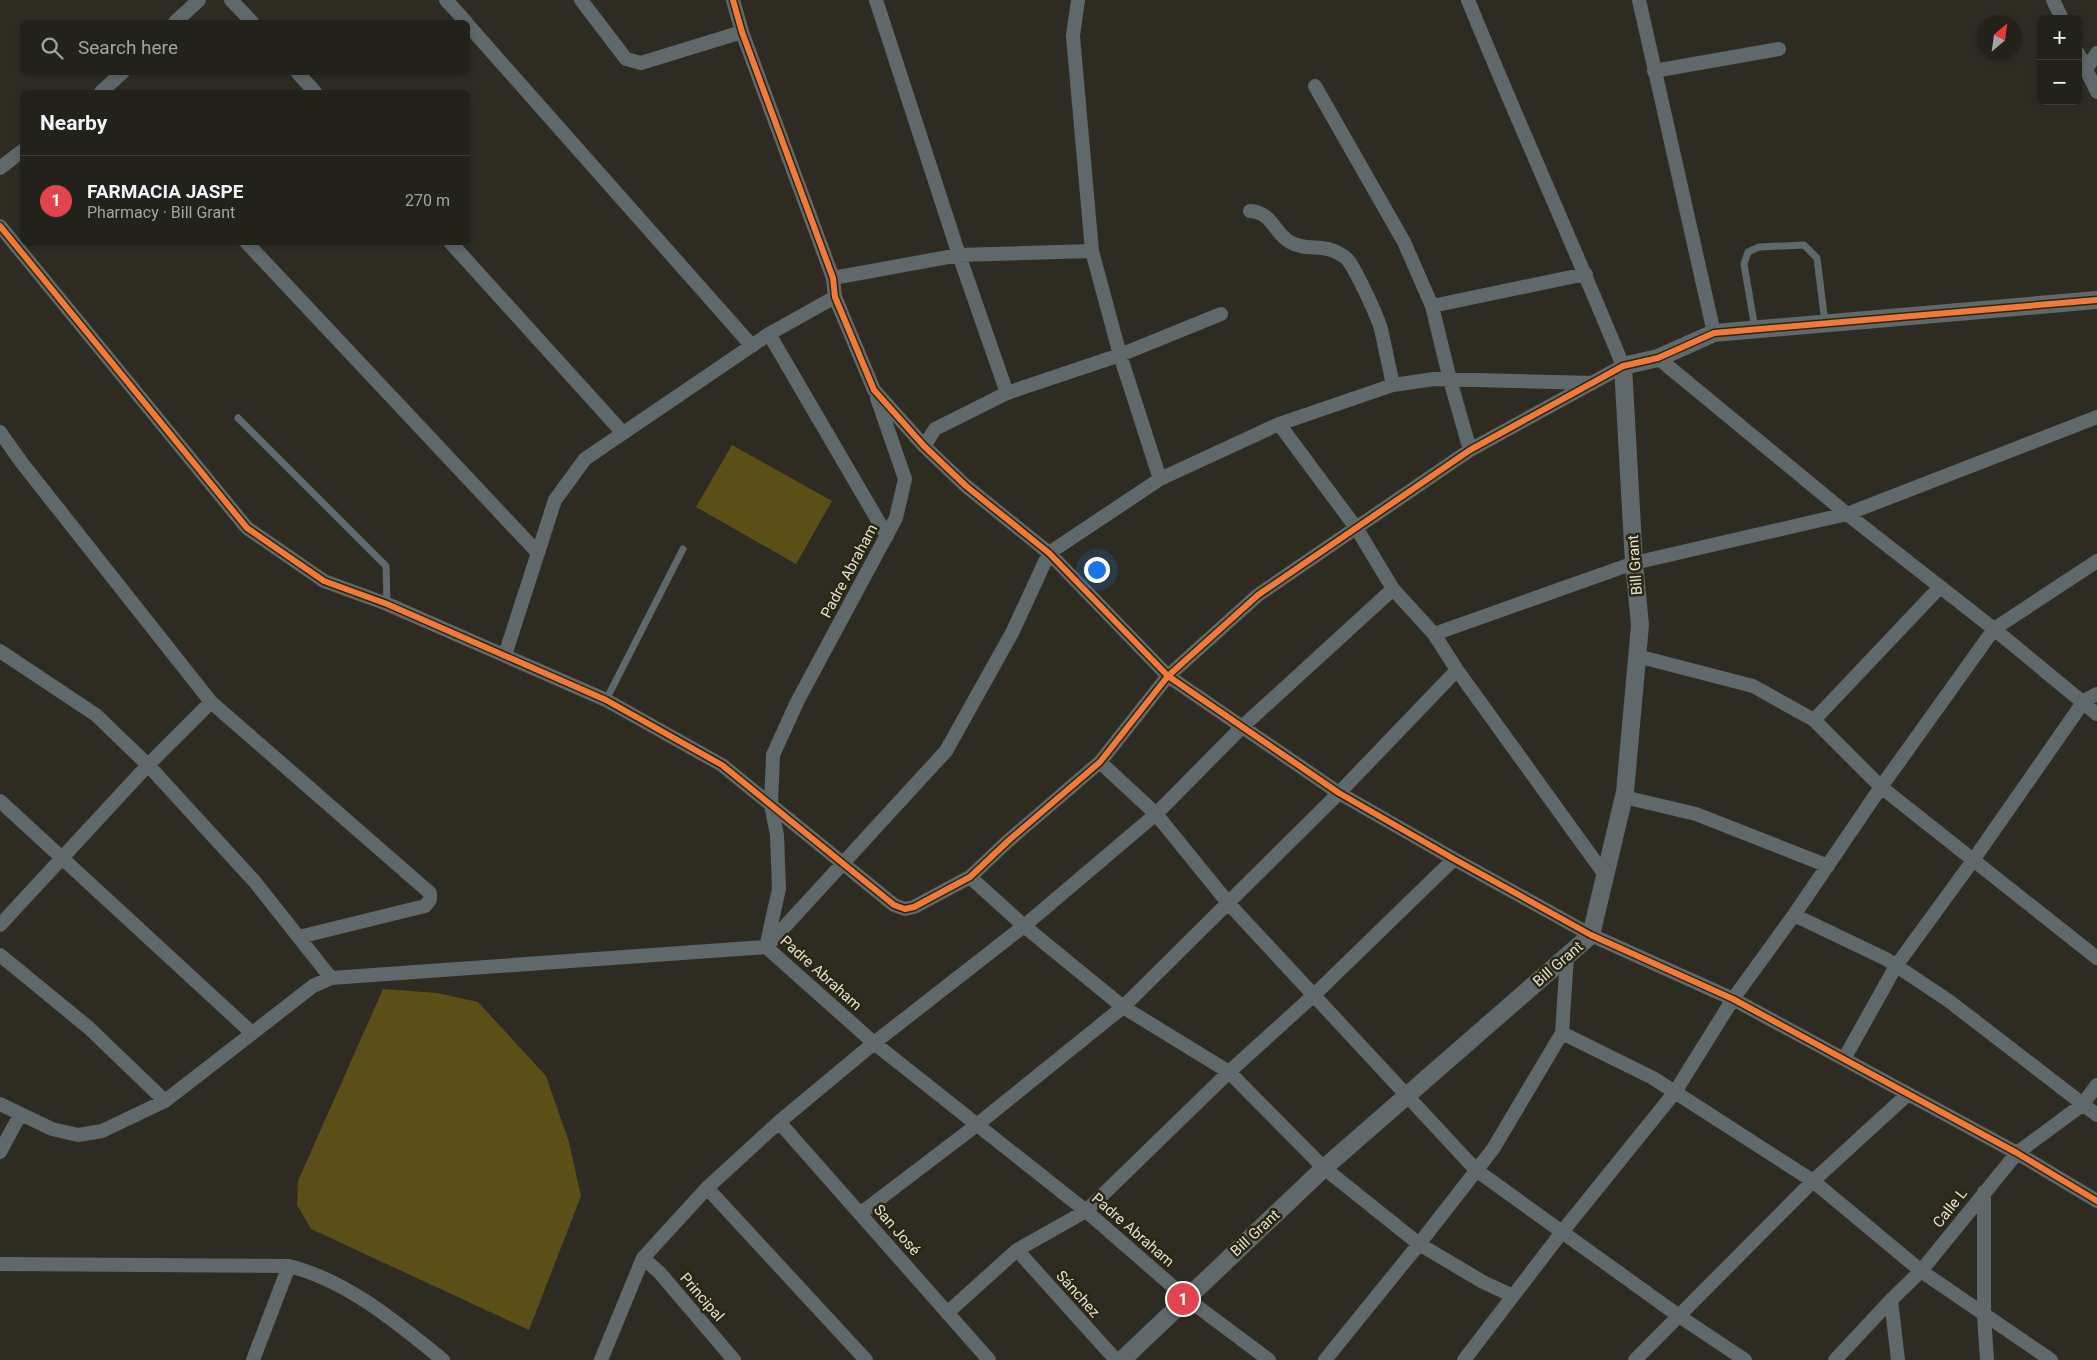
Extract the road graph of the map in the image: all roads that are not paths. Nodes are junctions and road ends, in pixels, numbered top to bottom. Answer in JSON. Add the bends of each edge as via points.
{"nodes":[{"id":1,"x":199,"y":0,"type":"edge"},
{"id":2,"x":231,"y":0,"type":"edge"},
{"id":3,"x":446,"y":0,"type":"edge"},
{"id":4,"x":581,"y":0,"type":"edge"},
{"id":5,"x":733,"y":0,"type":"edge"},
{"id":6,"x":876,"y":0,"type":"edge"},
{"id":7,"x":1078,"y":0,"type":"edge"},
{"id":8,"x":1468,"y":0,"type":"edge"},
{"id":9,"x":1638,"y":0,"type":"edge"},
{"id":10,"x":2053,"y":0,"type":"edge"},
{"id":11,"x":2060,"y":15,"type":"edge"},
{"id":12,"x":177,"y":20,"type":"edge"},
{"id":13,"x":250,"y":20,"type":"edge"},
{"id":14,"x":463,"y":20,"type":"edge"},
{"id":15,"x":470,"y":29,"type":"edge"},
{"id":16,"x":742,"y":32,"type":"junction"},
{"id":17,"x":1779,"y":49,"type":"dead end"},
{"id":18,"x":2097,"y":53,"type":"edge"},
{"id":19,"x":2082,"y":60,"type":"edge"},
{"id":20,"x":2086,"y":69,"type":"junction"},
{"id":21,"x":1654,"y":71,"type":"junction"},
{"id":22,"x":120,"y":75,"type":"edge"},
{"id":23,"x":300,"y":75,"type":"edge"},
{"id":24,"x":1315,"y":86,"type":"dead end"},
{"id":25,"x":105,"y":90,"type":"edge"},
{"id":26,"x":313,"y":90,"type":"edge"},
{"id":27,"x":2097,"y":92,"type":"edge"},
{"id":28,"x":20,"y":153,"type":"edge"},
{"id":29,"x":0,"y":168,"type":"edge"},
{"id":30,"x":1250,"y":210,"type":"dead end"},
{"id":31,"x":0,"y":226,"type":"edge"},
{"id":32,"x":249,"y":245,"type":"edge"},
{"id":33,"x":453,"y":245,"type":"edge"},
{"id":34,"x":1092,"y":251,"type":"junction"},
{"id":35,"x":959,"y":255,"type":"junction"},
{"id":36,"x":1586,"y":274,"type":"junction"},
{"id":37,"x":833,"y":278,"type":"junction"},
{"id":38,"x":835,"y":297,"type":"junction"},
{"id":39,"x":2097,"y":300,"type":"edge"},
{"id":40,"x":1432,"y":306,"type":"junction"},
{"id":41,"x":1221,"y":314,"type":"dead end"},
{"id":42,"x":1825,"y":323,"type":"junction"},
{"id":43,"x":1755,"y":329,"type":"junction"},
{"id":44,"x":1714,"y":333,"type":"junction"},
{"id":45,"x":769,"y":334,"type":"junction"},
{"id":46,"x":752,"y":346,"type":"junction"},
{"id":47,"x":1120,"y":354,"type":"junction"},
{"id":48,"x":1658,"y":358,"type":"junction"},
{"id":49,"x":1623,"y":366,"type":"junction"},
{"id":50,"x":1450,"y":380,"type":"junction"},
{"id":51,"x":1593,"y":383,"type":"junction"},
{"id":52,"x":1393,"y":385,"type":"junction"},
{"id":53,"x":874,"y":390,"type":"junction"},
{"id":54,"x":1007,"y":393,"type":"junction"},
{"id":55,"x":2097,"y":417,"type":"edge"},
{"id":56,"x":238,"y":418,"type":"dead end"},
{"id":57,"x":1279,"y":424,"type":"junction"},
{"id":58,"x":0,"y":432,"type":"edge"},
{"id":59,"x":623,"y":433,"type":"junction"},
{"id":60,"x":924,"y":446,"type":"junction"},
{"id":61,"x":1470,"y":450,"type":"junction"},
{"id":62,"x":1160,"y":479,"type":"junction"},
{"id":63,"x":1847,"y":514,"type":"junction"},
{"id":64,"x":1357,"y":528,"type":"junction"},
{"id":65,"x":887,"y":536,"type":"junction"},
{"id":66,"x":683,"y":549,"type":"dead end"},
{"id":67,"x":538,"y":553,"type":"junction"},
{"id":68,"x":1049,"y":553,"type":"junction"},
{"id":69,"x":2097,"y":561,"type":"edge"},
{"id":70,"x":1634,"y":563,"type":"junction"},
{"id":71,"x":1940,"y":587,"type":"junction"},
{"id":72,"x":1393,"y":589,"type":"junction"},
{"id":73,"x":387,"y":604,"type":"junction"},
{"id":74,"x":1994,"y":629,"type":"junction"},
{"id":75,"x":1434,"y":634,"type":"junction"},
{"id":76,"x":0,"y":651,"type":"edge"},
{"id":77,"x":505,"y":655,"type":"junction"},
{"id":78,"x":1637,"y":656,"type":"junction"},
{"id":79,"x":1457,"y":670,"type":"junction"},
{"id":80,"x":1168,"y":676,"type":"junction"},
{"id":81,"x":2097,"y":694,"type":"edge"},
{"id":82,"x":606,"y":700,"type":"junction"},
{"id":83,"x":211,"y":702,"type":"junction"},
{"id":84,"x":2084,"y":702,"type":"junction"},
{"id":85,"x":2097,"y":714,"type":"edge"},
{"id":86,"x":1814,"y":720,"type":"junction"},
{"id":87,"x":1242,"y":727,"type":"junction"},
{"id":88,"x":1100,"y":762,"type":"junction"},
{"id":89,"x":148,"y":765,"type":"junction"},
{"id":90,"x":1881,"y":787,"type":"junction"},
{"id":91,"x":1339,"y":793,"type":"junction"},
{"id":92,"x":1624,"y":797,"type":"junction"},
{"id":93,"x":0,"y":801,"type":"edge"},
{"id":94,"x":771,"y":805,"type":"junction"},
{"id":95,"x":1156,"y":814,"type":"junction"},
{"id":96,"x":61,"y":859,"type":"junction"},
{"id":97,"x":1454,"y":859,"type":"junction"},
{"id":98,"x":1974,"y":859,"type":"junction"},
{"id":99,"x":845,"y":864,"type":"junction"},
{"id":100,"x":1828,"y":866,"type":"junction"},
{"id":101,"x":1606,"y":875,"type":"junction"},
{"id":102,"x":970,"y":877,"type":"junction"},
{"id":103,"x":1229,"y":904,"type":"junction"},
{"id":104,"x":1794,"y":915,"type":"junction"},
{"id":105,"x":0,"y":925,"type":"edge"},
{"id":106,"x":1024,"y":926,"type":"junction"},
{"id":107,"x":1592,"y":935,"type":"junction"},
{"id":108,"x":299,"y":937,"type":"junction"},
{"id":109,"x":766,"y":948,"type":"junction"},
{"id":110,"x":0,"y":955,"type":"edge"},
{"id":111,"x":1567,"y":956,"type":"junction"},
{"id":112,"x":2097,"y":958,"type":"edge"},
{"id":113,"x":1896,"y":966,"type":"junction"},
{"id":114,"x":331,"y":978,"type":"junction"},
{"id":115,"x":1314,"y":995,"type":"junction"},
{"id":116,"x":1733,"y":999,"type":"junction"},
{"id":117,"x":1123,"y":1007,"type":"junction"},
{"id":118,"x":252,"y":1033,"type":"junction"},
{"id":119,"x":1562,"y":1033,"type":"junction"},
{"id":120,"x":874,"y":1043,"type":"junction"},
{"id":121,"x":1844,"y":1059,"type":"junction"},
{"id":122,"x":1228,"y":1072,"type":"junction"},
{"id":123,"x":2097,"y":1085,"type":"edge"},
{"id":124,"x":1675,"y":1092,"type":"junction"},
{"id":125,"x":1908,"y":1094,"type":"junction"},
{"id":126,"x":1407,"y":1096,"type":"junction"},
{"id":127,"x":165,"y":1101,"type":"junction"},
{"id":128,"x":0,"y":1104,"type":"edge"},
{"id":129,"x":2082,"y":1105,"type":"junction"},
{"id":130,"x":20,"y":1115,"type":"junction"},
{"id":131,"x":2097,"y":1115,"type":"edge"},
{"id":132,"x":779,"y":1122,"type":"junction"},
{"id":133,"x":978,"y":1124,"type":"junction"},
{"id":134,"x":0,"y":1152,"type":"edge"},
{"id":135,"x":2016,"y":1153,"type":"junction"},
{"id":136,"x":1324,"y":1168,"type":"junction"},
{"id":137,"x":1476,"y":1170,"type":"junction"},
{"id":138,"x":1813,"y":1181,"type":"junction"},
{"id":139,"x":707,"y":1188,"type":"junction"},
{"id":140,"x":1984,"y":1192,"type":"junction"},
{"id":141,"x":2097,"y":1201,"type":"edge"},
{"id":142,"x":1086,"y":1211,"type":"junction"},
{"id":143,"x":861,"y":1213,"type":"junction"},
{"id":144,"x":1562,"y":1232,"type":"junction"},
{"id":145,"x":1419,"y":1244,"type":"junction"},
{"id":146,"x":1016,"y":1250,"type":"junction"},
{"id":147,"x":643,"y":1258,"type":"junction"},
{"id":148,"x":0,"y":1264,"type":"edge"},
{"id":149,"x":289,"y":1266,"type":"junction"},
{"id":150,"x":1921,"y":1271,"type":"junction"},
{"id":151,"x":1513,"y":1296,"type":"junction"},
{"id":152,"x":1186,"y":1298,"type":"junction"},
{"id":153,"x":1891,"y":1300,"type":"junction"},
{"id":154,"x":947,"y":1313,"type":"junction"},
{"id":155,"x":1984,"y":1315,"type":"junction"},
{"id":156,"x":1679,"y":1316,"type":"junction"},
{"id":157,"x":604,"y":1358,"type":"edge"},
{"id":158,"x":253,"y":1360,"type":"edge"},
{"id":159,"x":442,"y":1360,"type":"edge"},
{"id":160,"x":734,"y":1360,"type":"edge"},
{"id":161,"x":866,"y":1360,"type":"edge"},
{"id":162,"x":989,"y":1360,"type":"edge"},
{"id":163,"x":1116,"y":1360,"type":"edge"},
{"id":164,"x":1122,"y":1360,"type":"edge"},
{"id":165,"x":1269,"y":1360,"type":"edge"},
{"id":166,"x":1325,"y":1360,"type":"edge"},
{"id":167,"x":1464,"y":1360,"type":"edge"},
{"id":168,"x":1634,"y":1360,"type":"edge"},
{"id":169,"x":1745,"y":1360,"type":"edge"},
{"id":170,"x":1835,"y":1360,"type":"edge"},
{"id":171,"x":1898,"y":1360,"type":"edge"},
{"id":172,"x":1987,"y":1360,"type":"edge"},
{"id":173,"x":2052,"y":1360,"type":"edge"}],
"edges":[{"from":1,"to":12,"type":"street"},
{"from":2,"to":13,"type":"street"},
{"from":3,"to":14,"type":"street"},
{"from":4,"to":16,"type":"street","via":[[626,59],[641,63]]},
{"from":5,"to":16,"type":"street","name":"Padre Abraham"},
{"from":6,"to":35,"type":"street"},
{"from":7,"to":34,"type":"street","via":[[1073,36]]},
{"from":8,"to":36,"type":"street","via":[[1509,103]]},
{"from":9,"to":21,"type":"street"},
{"from":10,"to":11,"type":"street"},
{"from":15,"to":46,"type":"street"},
{"from":16,"to":37,"type":"street","name":"Padre Abraham"},
{"from":17,"to":21,"type":"street"},
{"from":18,"to":20,"type":"street"},
{"from":19,"to":20,"type":"street"},
{"from":20,"to":27,"type":"street"},
{"from":21,"to":44,"type":"street"},
{"from":22,"to":25,"type":"street"},
{"from":23,"to":26,"type":"street"},
{"from":24,"to":40,"type":"street","via":[[1404,242]]},
{"from":28,"to":29,"type":"street"},
{"from":30,"to":52,"type":"street","via":[[1268,218],[1283,238],[1292,244],[1327,248],[1349,261],[1380,326]]},
{"from":31,"to":73,"type":"street","via":[[247,528],[324,581]]},
{"from":32,"to":67,"type":"street"},
{"from":33,"to":59,"type":"street"},
{"from":34,"to":35,"type":"street"},
{"from":34,"to":47,"type":"street"},
{"from":35,"to":37,"type":"street"},
{"from":35,"to":54,"type":"street"},
{"from":36,"to":40,"type":"street"},
{"from":36,"to":49,"type":"street"},
{"from":37,"to":38,"type":"street","name":"Padre Abraham"},
{"from":38,"to":45,"type":"street"},
{"from":38,"to":53,"type":"street","name":"Padre Abraham"},
{"from":39,"to":42,"type":"street"},
{"from":40,"to":50,"type":"street"},
{"from":41,"to":47,"type":"street"},
{"from":42,"to":43,"type":"street"},
{"from":42,"to":43,"type":"lane","via":[[1817,258],[1804,245],[1759,247],[1748,252],[1744,264]]},
{"from":43,"to":44,"type":"street"},
{"from":44,"to":48,"type":"street"},
{"from":45,"to":46,"type":"street"},
{"from":45,"to":65,"type":"street"},
{"from":46,"to":59,"type":"street"},
{"from":47,"to":54,"type":"street"},
{"from":47,"to":62,"type":"street"},
{"from":48,"to":49,"type":"street"},
{"from":48,"to":63,"type":"street"},
{"from":49,"to":51,"type":"street"},
{"from":49,"to":70,"type":"street","name":"Bill Grant"},
{"from":50,"to":51,"type":"street"},
{"from":50,"to":52,"type":"street"},
{"from":50,"to":61,"type":"street"},
{"from":51,"to":61,"type":"street"},
{"from":52,"to":57,"type":"street"},
{"from":53,"to":60,"type":"street"},
{"from":53,"to":65,"type":"street","name":"Padre Abraham","via":[[905,479],[896,518]]},
{"from":54,"to":60,"type":"street","via":[[935,429]]},
{"from":55,"to":63,"type":"street"},
{"from":56,"to":73,"type":"lane","via":[[386,566]]},
{"from":57,"to":62,"type":"street"},
{"from":57,"to":64,"type":"street"},
{"from":58,"to":83,"type":"street"},
{"from":59,"to":67,"type":"street","via":[[585,459],[555,500]]},
{"from":60,"to":68,"type":"street","via":[[966,486]]},
{"from":61,"to":64,"type":"street"},
{"from":62,"to":68,"type":"street"},
{"from":63,"to":70,"type":"street"},
{"from":63,"to":71,"type":"street"},
{"from":64,"to":72,"type":"street"},
{"from":64,"to":80,"type":"street","via":[[1258,595]]},
{"from":65,"to":94,"type":"street","name":"Padre Abraham","via":[[797,702],[773,755]]},
{"from":66,"to":82,"type":"lane"},
{"from":67,"to":77,"type":"street"},
{"from":68,"to":80,"type":"street"},
{"from":68,"to":99,"type":"street","via":[[1012,633],[946,751]]},
{"from":69,"to":74,"type":"street"},
{"from":70,"to":75,"type":"street"},
{"from":70,"to":78,"type":"street","name":"Bill Grant","via":[[1640,625]]},
{"from":71,"to":74,"type":"street"},
{"from":71,"to":86,"type":"street"},
{"from":72,"to":75,"type":"street"},
{"from":72,"to":87,"type":"street"},
{"from":73,"to":77,"type":"street"},
{"from":74,"to":84,"type":"street"},
{"from":74,"to":90,"type":"street"},
{"from":75,"to":79,"type":"street"},
{"from":76,"to":89,"type":"street","via":[[96,714]]},
{"from":77,"to":82,"type":"street"},
{"from":78,"to":86,"type":"street","via":[[1753,686]]},
{"from":78,"to":92,"type":"street","name":"Bill Grant"},
{"from":79,"to":91,"type":"street"},
{"from":79,"to":101,"type":"street"},
{"from":80,"to":87,"type":"street"},
{"from":80,"to":88,"type":"street"},
{"from":81,"to":84,"type":"street"},
{"from":82,"to":94,"type":"street","via":[[722,765]]},
{"from":83,"to":89,"type":"street"},
{"from":83,"to":108,"type":"street","via":[[430,893],[430,900],[425,906]]},
{"from":84,"to":85,"type":"street"},
{"from":84,"to":98,"type":"street"},
{"from":86,"to":90,"type":"street"},
{"from":87,"to":91,"type":"street"},
{"from":87,"to":95,"type":"street"},
{"from":88,"to":95,"type":"street"},
{"from":88,"to":102,"type":"street"},
{"from":89,"to":96,"type":"street"},
{"from":89,"to":108,"type":"street","via":[[255,882]]},
{"from":90,"to":98,"type":"street"},
{"from":90,"to":100,"type":"street"},
{"from":91,"to":97,"type":"street"},
{"from":91,"to":103,"type":"street"},
{"from":92,"to":100,"type":"street","via":[[1696,814]]},
{"from":92,"to":101,"type":"street","name":"Bill Grant"},
{"from":93,"to":96,"type":"street"},
{"from":94,"to":99,"type":"street"},
{"from":94,"to":109,"type":"street","name":"Padre Abraham","via":[[777,835],[780,889]]},
{"from":95,"to":103,"type":"street"},
{"from":95,"to":106,"type":"street"},
{"from":96,"to":105,"type":"street"},
{"from":96,"to":118,"type":"street"},
{"from":97,"to":107,"type":"street"},
{"from":97,"to":115,"type":"street"},
{"from":98,"to":112,"type":"street"},
{"from":98,"to":113,"type":"street"},
{"from":99,"to":102,"type":"street","via":[[894,905],[905,909]]},
{"from":99,"to":109,"type":"street"},
{"from":100,"to":104,"type":"street"},
{"from":101,"to":107,"type":"street","name":"Bill Grant"},
{"from":102,"to":106,"type":"street"},
{"from":103,"to":115,"type":"street"},
{"from":103,"to":117,"type":"street"},
{"from":104,"to":113,"type":"street"},
{"from":104,"to":116,"type":"street"},
{"from":106,"to":117,"type":"street"},
{"from":106,"to":120,"type":"street"},
{"from":107,"to":111,"type":"street","name":"Bill Grant"},
{"from":107,"to":116,"type":"street"},
{"from":108,"to":114,"type":"street"},
{"from":109,"to":114,"type":"street"},
{"from":109,"to":120,"type":"street","name":"Padre Abraham"},
{"from":110,"to":127,"type":"street","via":[[89,1028]]},
{"from":111,"to":119,"type":"street"},
{"from":111,"to":126,"type":"street","name":"Bill Grant"},
{"from":113,"to":121,"type":"street"},
{"from":113,"to":129,"type":"street","via":[[1949,1001]]},
{"from":114,"to":118,"type":"street","via":[[313,986]]},
{"from":115,"to":122,"type":"street"},
{"from":115,"to":126,"type":"street"},
{"from":116,"to":121,"type":"street"},
{"from":116,"to":124,"type":"street"},
{"from":117,"to":122,"type":"street"},
{"from":117,"to":133,"type":"street"},
{"from":118,"to":127,"type":"street"},
{"from":119,"to":124,"type":"street"},
{"from":119,"to":137,"type":"street","via":[[1493,1148]]},
{"from":120,"to":132,"type":"street"},
{"from":120,"to":133,"type":"street","name":"Padre Abraham"},
{"from":121,"to":125,"type":"street"},
{"from":122,"to":136,"type":"street"},
{"from":122,"to":142,"type":"street"},
{"from":123,"to":129,"type":"street","name":"Calle L"},
{"from":124,"to":138,"type":"street"},
{"from":124,"to":144,"type":"street"},
{"from":125,"to":135,"type":"street"},
{"from":125,"to":138,"type":"street"},
{"from":126,"to":136,"type":"street","name":"Bill Grant"},
{"from":126,"to":137,"type":"street"},
{"from":127,"to":130,"type":"street","via":[[102,1131],[78,1134],[52,1129]]},
{"from":128,"to":130,"type":"street"},
{"from":129,"to":131,"type":"street"},
{"from":129,"to":135,"type":"street","name":"Calle L"},
{"from":130,"to":134,"type":"street"},
{"from":132,"to":139,"type":"street"},
{"from":132,"to":143,"type":"street","name":"San José"},
{"from":133,"to":142,"type":"street","name":"Padre Abraham"},
{"from":133,"to":143,"type":"street"},
{"from":135,"to":140,"type":"street","name":"Calle L"},
{"from":135,"to":141,"type":"street"},
{"from":136,"to":145,"type":"street"},
{"from":136,"to":152,"type":"street","name":"Bill Grant"},
{"from":137,"to":144,"type":"street"},
{"from":137,"to":145,"type":"street"},
{"from":138,"to":150,"type":"street"},
{"from":138,"to":156,"type":"street"},
{"from":139,"to":147,"type":"street"},
{"from":139,"to":161,"type":"street"},
{"from":140,"to":150,"type":"street","name":"Calle L"},
{"from":140,"to":155,"type":"street"},
{"from":142,"to":146,"type":"street"},
{"from":142,"to":152,"type":"street","name":"Padre Abraham"},
{"from":143,"to":154,"type":"street","name":"San José"},
{"from":144,"to":151,"type":"street"},
{"from":144,"to":156,"type":"street"},
{"from":145,"to":151,"type":"street"},
{"from":145,"to":166,"type":"street"},
{"from":146,"to":154,"type":"street"},
{"from":146,"to":163,"type":"street","name":"Sánchez"},
{"from":147,"to":157,"type":"street"},
{"from":147,"to":160,"type":"street","name":"Principal","via":[[659,1272]]},
{"from":148,"to":149,"type":"street"},
{"from":149,"to":158,"type":"street"},
{"from":149,"to":159,"type":"street","via":[[334,1283],[388,1315]]},
{"from":150,"to":153,"type":"street","name":"Calle L"},
{"from":150,"to":155,"type":"street"},
{"from":151,"to":167,"type":"street"},
{"from":152,"to":164,"type":"street","name":"Bill Grant"},
{"from":152,"to":165,"type":"street","name":"Padre Abraham"},
{"from":153,"to":170,"type":"street","name":"Calle L"},
{"from":153,"to":171,"type":"street"},
{"from":154,"to":162,"type":"street","name":"San José"},
{"from":155,"to":172,"type":"street"},
{"from":155,"to":173,"type":"street"},
{"from":156,"to":168,"type":"street"},
{"from":156,"to":169,"type":"street"}]}
